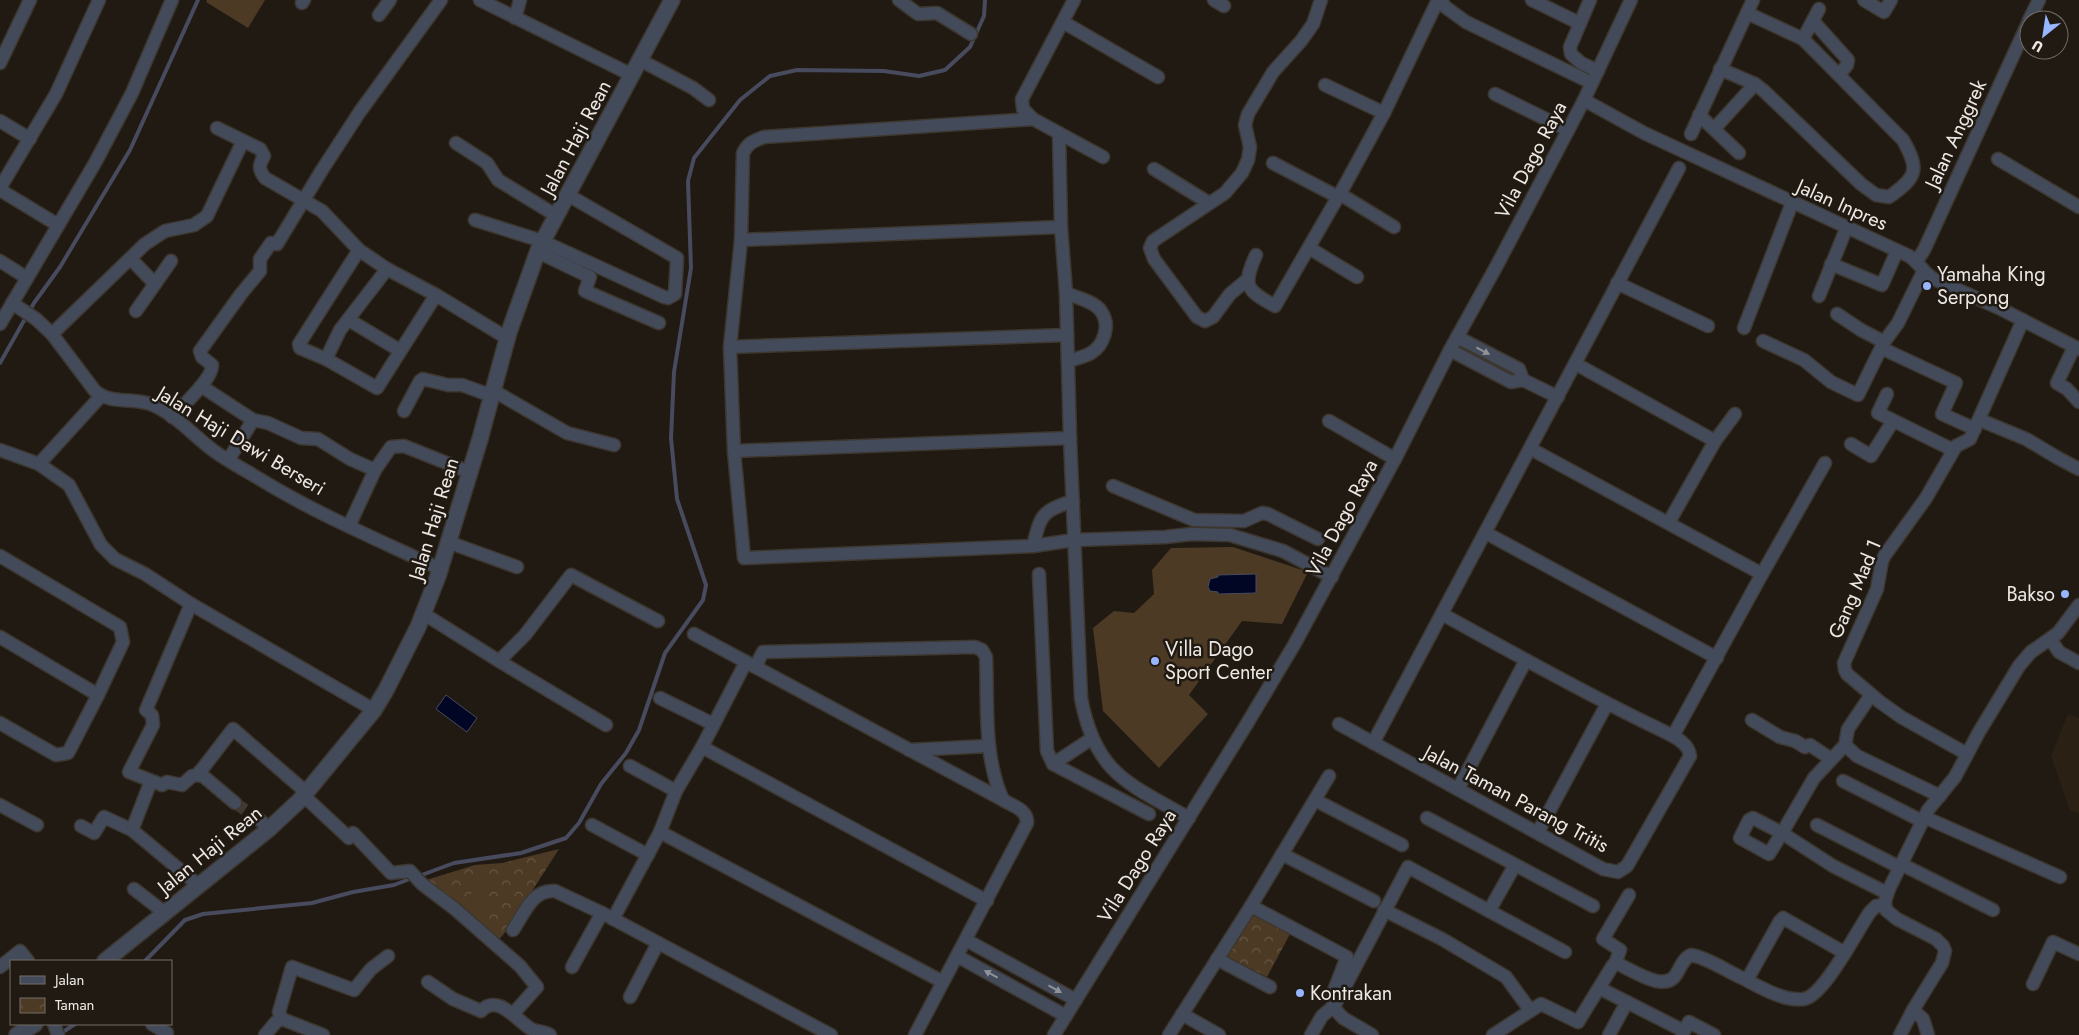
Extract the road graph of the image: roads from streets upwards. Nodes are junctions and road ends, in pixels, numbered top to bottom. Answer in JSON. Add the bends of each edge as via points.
{"nodes":[{"id":1,"x":30,"y":0,"type":"edge"},
{"id":2,"x":99,"y":0,"type":"edge"},
{"id":3,"x":172,"y":0,"type":"edge"},
{"id":4,"x":390,"y":0,"type":"edge"},
{"id":5,"x":441,"y":0,"type":"edge"},
{"id":6,"x":480,"y":0,"type":"edge"},
{"id":7,"x":520,"y":0,"type":"edge"},
{"id":8,"x":672,"y":0,"type":"edge"},
{"id":9,"x":899,"y":0,"type":"edge"},
{"id":10,"x":1074,"y":0,"type":"edge"},
{"id":11,"x":1321,"y":0,"type":"edge"},
{"id":12,"x":1438,"y":0,"type":"edge"},
{"id":13,"x":1442,"y":0,"type":"edge"},
{"id":14,"x":1532,"y":0,"type":"edge"},
{"id":15,"x":1590,"y":0,"type":"edge"},
{"id":16,"x":1631,"y":0,"type":"edge"},
{"id":17,"x":1752,"y":0,"type":"edge"},
{"id":18,"x":1864,"y":0,"type":"edge"},
{"id":19,"x":1891,"y":0,"type":"edge"},
{"id":20,"x":1819,"y":9,"type":"dead end"},
{"id":21,"x":1747,"y":13,"type":"junction"},
{"id":22,"x":379,"y":15,"type":"dead end"},
{"id":23,"x":515,"y":18,"type":"junction"},
{"id":24,"x":1813,"y":21,"type":"junction"},
{"id":25,"x":1063,"y":22,"type":"junction"},
{"id":26,"x":1580,"y":23,"type":"junction"},
{"id":27,"x":971,"y":34,"type":"dead end"},
{"id":28,"x":1803,"y":39,"type":"junction"},
{"id":29,"x":2019,"y":42,"type":"edge"},
{"id":30,"x":640,"y":60,"type":"junction"},
{"id":31,"x":0,"y":63,"type":"edge"},
{"id":32,"x":1720,"y":69,"type":"junction"},
{"id":33,"x":1598,"y":71,"type":"junction"},
{"id":34,"x":632,"y":75,"type":"junction"},
{"id":35,"x":1839,"y":75,"type":"junction"},
{"id":36,"x":1158,"y":77,"type":"dead end"},
{"id":37,"x":1592,"y":83,"type":"junction"},
{"id":38,"x":1755,"y":84,"type":"junction"},
{"id":39,"x":1325,"y":85,"type":"dead end"},
{"id":40,"x":1495,"y":94,"type":"dead end"},
{"id":41,"x":709,"y":100,"type":"dead end"},
{"id":42,"x":1584,"y":100,"type":"junction"},
{"id":43,"x":1384,"y":113,"type":"junction"},
{"id":44,"x":1700,"y":114,"type":"junction"},
{"id":45,"x":1033,"y":118,"type":"junction"},
{"id":46,"x":0,"y":121,"type":"edge"},
{"id":47,"x":217,"y":128,"type":"dead end"},
{"id":48,"x":1714,"y":129,"type":"junction"},
{"id":49,"x":1568,"y":130,"type":"junction"},
{"id":50,"x":1059,"y":133,"type":"junction"},
{"id":51,"x":1691,"y":134,"type":"dead end"},
{"id":52,"x":30,"y":139,"type":"junction"},
{"id":53,"x":243,"y":141,"type":"junction"},
{"id":54,"x":456,"y":143,"type":"dead end"},
{"id":55,"x":1739,"y":154,"type":"dead end"},
{"id":56,"x":1103,"y":157,"type":"dead end"},
{"id":57,"x":1998,"y":159,"type":"dead end"},
{"id":58,"x":1273,"y":163,"type":"dead end"},
{"id":59,"x":1679,"y":168,"type":"dead end"},
{"id":60,"x":1154,"y":169,"type":"dead end"},
{"id":61,"x":0,"y":189,"type":"edge"},
{"id":62,"x":568,"y":195,"type":"junction"},
{"id":63,"x":1339,"y":196,"type":"junction"},
{"id":64,"x":304,"y":201,"type":"junction"},
{"id":65,"x":1209,"y":202,"type":"junction"},
{"id":66,"x":1792,"y":203,"type":"junction"},
{"id":67,"x":2079,"y":207,"type":"edge"},
{"id":68,"x":557,"y":216,"type":"junction"},
{"id":69,"x":476,"y":220,"type":"dead end"},
{"id":70,"x":58,"y":225,"type":"junction"},
{"id":71,"x":1394,"y":227,"type":"dead end"},
{"id":72,"x":1061,"y":228,"type":"junction"},
{"id":73,"x":1844,"y":234,"type":"dead end"},
{"id":74,"x":741,"y":240,"type":"junction"},
{"id":75,"x":540,"y":247,"type":"junction"},
{"id":76,"x":1309,"y":248,"type":"junction"},
{"id":77,"x":359,"y":250,"type":"junction"},
{"id":78,"x":1897,"y":250,"type":"junction"},
{"id":79,"x":1256,"y":255,"type":"dead end"},
{"id":80,"x":131,"y":259,"type":"junction"},
{"id":81,"x":0,"y":261,"type":"edge"},
{"id":82,"x":171,"y":261,"type":"dead end"},
{"id":83,"x":1831,"y":264,"type":"junction"},
{"id":84,"x":1920,"y":267,"type":"junction"},
{"id":85,"x":387,"y":270,"type":"junction"},
{"id":86,"x":1357,"y":277,"type":"dead end"},
{"id":87,"x":27,"y":278,"type":"junction"},
{"id":88,"x":1247,"y":280,"type":"junction"},
{"id":89,"x":1617,"y":283,"type":"junction"},
{"id":90,"x":154,"y":284,"type":"junction"},
{"id":91,"x":1066,"y":293,"type":"junction"},
{"id":92,"x":436,"y":295,"type":"junction"},
{"id":93,"x":1819,"y":296,"type":"dead end"},
{"id":94,"x":12,"y":303,"type":"junction"},
{"id":95,"x":136,"y":311,"type":"dead end"},
{"id":96,"x":1838,"y":314,"type":"dead end"},
{"id":97,"x":349,"y":320,"type":"junction"},
{"id":98,"x":2023,"y":320,"type":"junction"},
{"id":99,"x":659,"y":322,"type":"dead end"},
{"id":100,"x":0,"y":324,"type":"edge"},
{"id":101,"x":1708,"y":326,"type":"dead end"},
{"id":102,"x":1744,"y":328,"type":"dead end"},
{"id":103,"x":52,"y":334,"type":"junction"},
{"id":104,"x":1068,"y":335,"type":"junction"},
{"id":105,"x":1457,"y":337,"type":"junction"},
{"id":106,"x":507,"y":338,"type":"junction"},
{"id":107,"x":1763,"y":341,"type":"dead end"},
{"id":108,"x":1883,"y":345,"type":"junction"},
{"id":109,"x":730,"y":347,"type":"junction"},
{"id":110,"x":2077,"y":348,"type":"edge"},
{"id":111,"x":399,"y":350,"type":"junction"},
{"id":112,"x":1450,"y":350,"type":"junction"},
{"id":113,"x":326,"y":360,"type":"junction"},
{"id":114,"x":1068,"y":362,"type":"junction"},
{"id":115,"x":1576,"y":364,"type":"junction"},
{"id":116,"x":1524,"y":380,"type":"junction"},
{"id":117,"x":201,"y":386,"type":"junction"},
{"id":118,"x":494,"y":391,"type":"junction"},
{"id":119,"x":1887,"y":394,"type":"dead end"},
{"id":120,"x":101,"y":396,"type":"junction"},
{"id":121,"x":1558,"y":397,"type":"junction"},
{"id":122,"x":2079,"y":402,"type":"edge"},
{"id":123,"x":404,"y":411,"type":"dead end"},
{"id":124,"x":1735,"y":414,"type":"dead end"},
{"id":125,"x":172,"y":417,"type":"junction"},
{"id":126,"x":253,"y":420,"type":"junction"},
{"id":127,"x":1329,"y":421,"type":"dead end"},
{"id":128,"x":1893,"y":421,"type":"junction"},
{"id":129,"x":1977,"y":425,"type":"junction"},
{"id":130,"x":1070,"y":438,"type":"junction"},
{"id":131,"x":1715,"y":440,"type":"junction"},
{"id":132,"x":1851,"y":444,"type":"dead end"},
{"id":133,"x":614,"y":445,"type":"dead end"},
{"id":134,"x":1531,"y":449,"type":"junction"},
{"id":135,"x":0,"y":450,"type":"edge"},
{"id":136,"x":1953,"y":450,"type":"junction"},
{"id":137,"x":734,"y":451,"type":"junction"},
{"id":138,"x":229,"y":459,"type":"junction"},
{"id":139,"x":1395,"y":459,"type":"junction"},
{"id":140,"x":1825,"y":463,"type":"dead end"},
{"id":141,"x":39,"y":464,"type":"junction"},
{"id":142,"x":2079,"y":468,"type":"edge"},
{"id":143,"x":375,"y":470,"type":"junction"},
{"id":144,"x":469,"y":472,"type":"junction"},
{"id":145,"x":1113,"y":486,"type":"dead end"},
{"id":146,"x":1073,"y":501,"type":"junction"},
{"id":147,"x":1194,"y":520,"type":"junction"},
{"id":148,"x":1669,"y":522,"type":"junction"},
{"id":149,"x":349,"y":526,"type":"junction"},
{"id":150,"x":1486,"y":533,"type":"junction"},
{"id":151,"x":1192,"y":534,"type":"junction"},
{"id":152,"x":1318,"y":539,"type":"dead end"},
{"id":153,"x":1074,"y":540,"type":"junction"},
{"id":154,"x":448,"y":542,"type":"junction"},
{"id":155,"x":1033,"y":546,"type":"junction"},
{"id":156,"x":0,"y":556,"type":"edge"},
{"id":157,"x":517,"y":567,"type":"dead end"},
{"id":158,"x":440,"y":570,"type":"junction"},
{"id":159,"x":1039,"y":574,"type":"dead end"},
{"id":160,"x":1762,"y":574,"type":"junction"},
{"id":161,"x":1332,"y":577,"type":"junction"},
{"id":162,"x":191,"y":604,"type":"junction"},
{"id":163,"x":2079,"y":605,"type":"edge"},
{"id":164,"x":424,"y":614,"type":"junction"},
{"id":165,"x":1442,"y":614,"type":"junction"},
{"id":166,"x":658,"y":621,"type":"dead end"},
{"id":167,"x":694,"y":634,"type":"dead end"},
{"id":168,"x":0,"y":637,"type":"edge"},
{"id":169,"x":2051,"y":640,"type":"junction"},
{"id":170,"x":1716,"y":658,"type":"junction"},
{"id":171,"x":1526,"y":660,"type":"junction"},
{"id":172,"x":499,"y":662,"type":"junction"},
{"id":173,"x":2079,"y":663,"type":"edge"},
{"id":174,"x":750,"y":664,"type":"junction"},
{"id":175,"x":1871,"y":695,"type":"junction"},
{"id":176,"x":98,"y":696,"type":"junction"},
{"id":177,"x":660,"y":698,"type":"dead end"},
{"id":178,"x":1607,"y":704,"type":"junction"},
{"id":179,"x":374,"y":710,"type":"junction"},
{"id":180,"x":1752,"y":720,"type":"dead end"},
{"id":181,"x":0,"y":723,"type":"edge"},
{"id":182,"x":713,"y":724,"type":"junction"},
{"id":183,"x":1339,"y":724,"type":"dead end"},
{"id":184,"x":606,"y":725,"type":"dead end"},
{"id":185,"x":1673,"y":736,"type":"junction"},
{"id":186,"x":1091,"y":738,"type":"junction"},
{"id":187,"x":1373,"y":743,"type":"junction"},
{"id":188,"x":1844,"y":745,"type":"junction"},
{"id":189,"x":989,"y":746,"type":"junction"},
{"id":190,"x":702,"y":747,"type":"junction"},
{"id":191,"x":908,"y":750,"type":"junction"},
{"id":192,"x":1967,"y":754,"type":"junction"},
{"id":193,"x":1831,"y":759,"type":"junction"},
{"id":194,"x":1053,"y":764,"type":"junction"},
{"id":195,"x":630,"y":766,"type":"dead end"},
{"id":196,"x":197,"y":775,"type":"junction"},
{"id":197,"x":1329,"y":776,"type":"dead end"},
{"id":198,"x":151,"y":781,"type":"junction"},
{"id":199,"x":1843,"y":781,"type":"dead end"},
{"id":200,"x":1458,"y":789,"type":"junction"},
{"id":201,"x":676,"y":791,"type":"junction"},
{"id":202,"x":305,"y":794,"type":"junction"},
{"id":203,"x":1940,"y":796,"type":"junction"},
{"id":204,"x":1003,"y":800,"type":"junction"},
{"id":205,"x":1315,"y":800,"type":"junction"},
{"id":206,"x":235,"y":803,"type":"tunnel mouth"},
{"id":207,"x":0,"y":804,"type":"edge"},
{"id":208,"x":1149,"y":814,"type":"dead end"},
{"id":209,"x":1189,"y":818,"type":"junction"},
{"id":210,"x":1427,"y":818,"type":"dead end"},
{"id":211,"x":1923,"y":819,"type":"junction"},
{"id":212,"x":37,"y":825,"type":"dead end"},
{"id":213,"x":592,"y":825,"type":"dead end"},
{"id":214,"x":1817,"y":825,"type":"dead end"},
{"id":215,"x":81,"y":826,"type":"dead end"},
{"id":216,"x":132,"y":830,"type":"junction"},
{"id":217,"x":660,"y":832,"type":"junction"},
{"id":218,"x":1538,"y":832,"type":"junction"},
{"id":219,"x":1402,"y":845,"type":"dead end"},
{"id":220,"x":1282,"y":854,"type":"junction"},
{"id":221,"x":648,"y":855,"type":"junction"},
{"id":222,"x":1514,"y":864,"type":"junction"},
{"id":223,"x":1900,"y":866,"type":"junction"},
{"id":224,"x":2060,"y":876,"type":"dead end"},
{"id":225,"x":198,"y":885,"type":"junction"},
{"id":226,"x":134,"y":889,"type":"dead end"},
{"id":227,"x":1629,"y":895,"type":"dead end"},
{"id":228,"x":1886,"y":899,"type":"junction"},
{"id":229,"x":987,"y":901,"type":"junction"},
{"id":230,"x":1374,"y":901,"type":"dead end"},
{"id":231,"x":1251,"y":906,"type":"junction"},
{"id":232,"x":1592,"y":906,"type":"dead end"},
{"id":233,"x":1384,"y":910,"type":"junction"},
{"id":234,"x":1993,"y":910,"type":"dead end"},
{"id":235,"x":1489,"y":911,"type":"junction"},
{"id":236,"x":164,"y":913,"type":"junction"},
{"id":237,"x":608,"y":916,"type":"junction"},
{"id":238,"x":513,"y":930,"type":"dead end"},
{"id":239,"x":966,"y":940,"type":"junction"},
{"id":240,"x":658,"y":943,"type":"junction"},
{"id":241,"x":1565,"y":952,"type":"dead end"},
{"id":242,"x":1845,"y":953,"type":"junction"},
{"id":243,"x":2079,"y":954,"type":"edge"},
{"id":244,"x":388,"y":956,"type":"dead end"},
{"id":245,"x":957,"y":956,"type":"junction"},
{"id":246,"x":1217,"y":959,"type":"junction"},
{"id":247,"x":27,"y":960,"type":"edge"},
{"id":248,"x":106,"y":960,"type":"edge"},
{"id":249,"x":1614,"y":964,"type":"junction"},
{"id":250,"x":0,"y":967,"type":"edge"},
{"id":251,"x":572,"y":967,"type":"dead end"},
{"id":252,"x":1747,"y":980,"type":"junction"},
{"id":253,"x":428,"y":982,"type":"dead end"},
{"id":254,"x":943,"y":982,"type":"junction"},
{"id":255,"x":2033,"y":984,"type":"dead end"},
{"id":256,"x":1270,"y":986,"type":"dead end"},
{"id":257,"x":1605,"y":991,"type":"dead end"},
{"id":258,"x":630,"y":997,"type":"dead end"},
{"id":259,"x":1076,"y":1000,"type":"junction"},
{"id":260,"x":1627,"y":1002,"type":"junction"},
{"id":261,"x":1333,"y":1007,"type":"junction"},
{"id":262,"x":1530,"y":1010,"type":"junction"},
{"id":263,"x":1913,"y":1010,"type":"junction"},
{"id":264,"x":513,"y":1014,"type":"junction"},
{"id":265,"x":1182,"y":1014,"type":"junction"},
{"id":266,"x":1066,"y":1016,"type":"junction"},
{"id":267,"x":282,"y":1019,"type":"junction"},
{"id":268,"x":33,"y":1025,"type":"edge"},
{"id":269,"x":154,"y":1025,"type":"edge"},
{"id":270,"x":531,"y":1032,"type":"edge"},
{"id":271,"x":167,"y":1033,"type":"dead end"},
{"id":272,"x":1683,"y":1033,"type":"edge"},
{"id":273,"x":17,"y":1035,"type":"edge"},
{"id":274,"x":265,"y":1035,"type":"edge"},
{"id":275,"x":323,"y":1035,"type":"edge"},
{"id":276,"x":550,"y":1035,"type":"edge"},
{"id":277,"x":831,"y":1035,"type":"edge"},
{"id":278,"x":915,"y":1035,"type":"edge"},
{"id":279,"x":1054,"y":1035,"type":"edge"},
{"id":280,"x":1169,"y":1035,"type":"edge"},
{"id":281,"x":1219,"y":1035,"type":"edge"},
{"id":282,"x":1311,"y":1035,"type":"edge"},
{"id":283,"x":1372,"y":1035,"type":"edge"},
{"id":284,"x":1493,"y":1035,"type":"edge"},
{"id":285,"x":1608,"y":1035,"type":"edge"},
{"id":286,"x":1714,"y":1035,"type":"edge"},
{"id":287,"x":1900,"y":1035,"type":"edge"},
{"id":288,"x":1928,"y":1035,"type":"edge"}],
"edges":[{"from":1,"to":31,"type":"street"},
{"from":2,"to":52,"type":"street","via":[[56,94]]},
{"from":3,"to":70,"type":"street","via":[[132,94],[96,163]]},
{"from":4,"to":22,"type":"street"},
{"from":5,"to":64,"type":"street","via":[[359,113]]},
{"from":6,"to":23,"type":"street"},
{"from":7,"to":23,"type":"street"},
{"from":8,"to":30,"type":"street","name":"Jalan Haji Rean"},
{"from":9,"to":27,"type":"street","via":[[918,14],[937,13]]},
{"from":10,"to":25,"type":"street"},
{"from":11,"to":65,"type":"street","via":[[1313,24],[1273,72],[1248,114],[1245,125],[1250,147],[1242,173],[1225,193]]},
{"from":12,"to":43,"type":"street"},
{"from":13,"to":37,"type":"street","via":[[1444,6],[1466,22]]},
{"from":14,"to":26,"type":"street"},
{"from":15,"to":26,"type":"street"},
{"from":16,"to":33,"type":"street","name":"Vila Dago Raya"},
{"from":17,"to":21,"type":"street"},
{"from":18,"to":19,"type":"street","via":[[1884,12]]},
{"from":20,"to":24,"type":"street"},
{"from":21,"to":28,"type":"street"},
{"from":21,"to":32,"type":"street"},
{"from":23,"to":34,"type":"street"},
{"from":24,"to":28,"type":"street"},
{"from":24,"to":35,"type":"street","via":[[1848,60],[1848,65]]},
{"from":25,"to":36,"type":"street"},
{"from":25,"to":45,"type":"street","via":[[1022,99],[1023,109]]},
{"from":26,"to":33,"type":"street","via":[[1570,47],[1571,54]]},
{"from":28,"to":35,"type":"street"},
{"from":29,"to":84,"type":"street","name":"Jalan Anggrek","via":[[1924,250]]},
{"from":30,"to":34,"type":"street","name":"Jalan Haji Rean"},
{"from":30,"to":41,"type":"street"},
{"from":32,"to":38,"type":"street"},
{"from":32,"to":44,"type":"street"},
{"from":33,"to":37,"type":"street","name":"Vila Dago Raya"},
{"from":34,"to":62,"type":"street","name":"Jalan Haji Rean"},
{"from":35,"to":38,"type":"street","via":[[1903,140],[1910,152],[1914,169],[1912,178],[1889,196],[1876,196],[1861,184]]},
{"from":37,"to":42,"type":"street","name":"Vila Dago Raya"},
{"from":38,"to":48,"type":"street"},
{"from":39,"to":43,"type":"street"},
{"from":40,"to":49,"type":"street"},
{"from":42,"to":49,"type":"street","name":"Vila Dago Raya"},
{"from":42,"to":66,"type":"street","name":"Jalan Inpres","via":[[1644,133]]},
{"from":43,"to":63,"type":"street"},
{"from":44,"to":48,"type":"street"},
{"from":44,"to":51,"type":"street"},
{"from":45,"to":50,"type":"street"},
{"from":45,"to":74,"type":"street","via":[[764,137],[753,141],[743,153]]},
{"from":46,"to":52,"type":"street"},
{"from":47,"to":53,"type":"street"},
{"from":48,"to":55,"type":"street"},
{"from":49,"to":105,"type":"street","name":"Vila Dago Raya"},
{"from":50,"to":56,"type":"street"},
{"from":50,"to":72,"type":"street"},
{"from":52,"to":61,"type":"street"},
{"from":53,"to":64,"type":"street","via":[[260,149],[264,156],[260,172],[265,178]]},
{"from":53,"to":80,"type":"street","via":[[207,216],[194,225],[165,231],[145,244]]},
{"from":54,"to":68,"type":"street","via":[[487,163],[498,180]]},
{"from":57,"to":67,"type":"street"},
{"from":58,"to":63,"type":"street"},
{"from":59,"to":89,"type":"street"},
{"from":60,"to":65,"type":"street"},
{"from":61,"to":70,"type":"street"},
{"from":62,"to":68,"type":"street","name":"Jalan Haji Rean"},
{"from":62,"to":75,"type":"street","via":[[677,258],[675,294],[664,297]]},
{"from":63,"to":71,"type":"street"},
{"from":63,"to":76,"type":"street"},
{"from":64,"to":77,"type":"street","via":[[322,211]]},
{"from":64,"to":117,"type":"street","via":[[277,244],[272,243],[260,259],[260,271],[200,351],[213,368]]},
{"from":65,"to":88,"type":"street","via":[[1153,241],[1150,248],[1154,259],[1197,318],[1205,321],[1213,317],[1230,294]]},
{"from":66,"to":78,"type":"street","name":"Jalan Inpres"},
{"from":66,"to":102,"type":"street"},
{"from":68,"to":75,"type":"street","name":"Jalan Haji Rean"},
{"from":69,"to":75,"type":"street"},
{"from":70,"to":87,"type":"street"},
{"from":72,"to":74,"type":"street"},
{"from":72,"to":91,"type":"street"},
{"from":73,"to":83,"type":"street"},
{"from":74,"to":109,"type":"street"},
{"from":75,"to":99,"type":"street","via":[[590,277],[585,291]]},
{"from":75,"to":106,"type":"street","name":"Jalan Haji Rean"},
{"from":76,"to":86,"type":"street"},
{"from":76,"to":88,"type":"street","via":[[1275,306],[1258,297]]},
{"from":77,"to":85,"type":"street"},
{"from":77,"to":113,"type":"street","via":[[298,346]]},
{"from":78,"to":83,"type":"street","via":[[1882,285]]},
{"from":78,"to":84,"type":"street","name":"Jalan Inpres"},
{"from":79,"to":88,"type":"street"},
{"from":80,"to":90,"type":"street"},
{"from":80,"to":103,"type":"street"},
{"from":81,"to":87,"type":"street"},
{"from":82,"to":90,"type":"street"},
{"from":83,"to":93,"type":"street"},
{"from":84,"to":98,"type":"street","name":"Jalan Inpres","via":[[1949,287]]},
{"from":84,"to":108,"type":"street","name":"Jalan Anggrek","via":[[1898,323]]},
{"from":85,"to":92,"type":"street"},
{"from":85,"to":97,"type":"street"},
{"from":87,"to":94,"type":"street"},
{"from":89,"to":101,"type":"street"},
{"from":89,"to":115,"type":"street"},
{"from":90,"to":95,"type":"street"},
{"from":91,"to":104,"type":"street"},
{"from":91,"to":114,"type":"street","via":[[1101,311],[1107,327],[1103,341],[1091,353]]},
{"from":92,"to":106,"type":"street"},
{"from":92,"to":111,"type":"street"},
{"from":94,"to":100,"type":"street"},
{"from":94,"to":103,"type":"street"},
{"from":96,"to":108,"type":"street"},
{"from":97,"to":111,"type":"street"},
{"from":97,"to":113,"type":"street","via":[[340,330]]},
{"from":98,"to":110,"type":"street","name":"Jalan Inpres"},
{"from":98,"to":129,"type":"street","name":"Gang Mad 1"},
{"from":103,"to":120,"type":"street"},
{"from":104,"to":109,"type":"street"},
{"from":104,"to":114,"type":"street"},
{"from":105,"to":112,"type":"street","name":"Vila Dago Raya"},
{"from":105,"to":116,"type":"street","one_way":true,"via":[[1518,369]]},
{"from":106,"to":118,"type":"street","name":"Jalan Haji Rean"},
{"from":107,"to":108,"type":"street","name":"Jalan Anggrek","via":[[1804,360],[1831,382],[1858,395]]},
{"from":108,"to":129,"type":"street","via":[[1956,383],[1942,414]]},
{"from":109,"to":137,"type":"street"},
{"from":110,"to":122,"type":"street","via":[[2057,383]]},
{"from":111,"to":113,"type":"street","via":[[377,388]]},
{"from":112,"to":116,"type":"street","via":[[1511,382]]},
{"from":112,"to":139,"type":"street","name":"Vila Dago Raya"},
{"from":114,"to":130,"type":"street"},
{"from":115,"to":121,"type":"street"},
{"from":115,"to":131,"type":"street"},
{"from":116,"to":121,"type":"street"},
{"from":117,"to":125,"type":"street"},
{"from":117,"to":126,"type":"street"},
{"from":118,"to":123,"type":"street","via":[[484,393],[462,385],[423,379]]},
{"from":118,"to":133,"type":"street","via":[[567,433]]},
{"from":118,"to":144,"type":"street","name":"Jalan Haji Rean"},
{"from":119,"to":128,"type":"street","via":[[1878,414]]},
{"from":120,"to":125,"type":"street","name":"Jalan Haji Dawi Berseri","via":[[153,405]]},
{"from":120,"to":141,"type":"street"},
{"from":121,"to":134,"type":"street"},
{"from":124,"to":131,"type":"street"},
{"from":125,"to":138,"type":"street","name":"Jalan Haji Dawi Berseri","via":[[215,452]]},
{"from":126,"to":138,"type":"street"},
{"from":126,"to":143,"type":"street","via":[[268,422],[301,438],[318,439]]},
{"from":127,"to":139,"type":"street"},
{"from":128,"to":132,"type":"street","via":[[1871,456]]},
{"from":128,"to":136,"type":"street"},
{"from":129,"to":136,"type":"street","name":"Gang Mad 1","via":[[1970,439]]},
{"from":129,"to":142,"type":"street","via":[[2026,439]]},
{"from":130,"to":137,"type":"street"},
{"from":130,"to":146,"type":"street"},
{"from":131,"to":148,"type":"street"},
{"from":134,"to":148,"type":"street"},
{"from":134,"to":150,"type":"street"},
{"from":135,"to":141,"type":"street"},
{"from":136,"to":175,"type":"street","name":"Gang Mad 1","via":[[1926,498],[1882,561],[1877,589],[1844,663],[1847,674]]},
{"from":137,"to":155,"type":"street","via":[[744,558]]},
{"from":138,"to":149,"type":"street","name":"Jalan Haji Dawi Berseri","via":[[286,494]]},
{"from":139,"to":161,"type":"street","name":"Vila Dago Raya"},
{"from":140,"to":160,"type":"street"},
{"from":141,"to":162,"type":"street","via":[[69,485],[102,545],[115,559]]},
{"from":143,"to":144,"type":"street","via":[[391,447],[399,445]]},
{"from":143,"to":149,"type":"street"},
{"from":144,"to":154,"type":"street","name":"Jalan Haji Rean"},
{"from":145,"to":147,"type":"street"},
{"from":146,"to":153,"type":"street"},
{"from":146,"to":155,"type":"street","via":[[1050,510],[1042,517]]},
{"from":147,"to":151,"type":"street"},
{"from":147,"to":152,"type":"street","via":[[1244,521],[1262,513]]},
{"from":148,"to":160,"type":"street"},
{"from":149,"to":158,"type":"street","name":"Jalan Haji Dawi Berseri"},
{"from":150,"to":165,"type":"street"},
{"from":150,"to":170,"type":"street"},
{"from":151,"to":153,"type":"street","via":[[1165,538]]},
{"from":151,"to":161,"type":"street","via":[[1230,535],[1263,544],[1304,560]]},
{"from":153,"to":155,"type":"street"},
{"from":153,"to":186,"type":"street","via":[[1081,698]]},
{"from":154,"to":157,"type":"street"},
{"from":154,"to":158,"type":"street","name":"Jalan Haji Rean"},
{"from":156,"to":176,"type":"street","via":[[120,627],[123,642]]},
{"from":158,"to":164,"type":"street","name":"Jalan Haji Rean"},
{"from":159,"to":194,"type":"street","via":[[1047,751]]},
{"from":160,"to":170,"type":"street"},
{"from":161,"to":209,"type":"street","name":"Vila Dago Raya"},
{"from":162,"to":179,"type":"street"},
{"from":162,"to":198,"type":"street","via":[[146,710],[152,715],[153,725],[129,772]]},
{"from":163,"to":169,"type":"street"},
{"from":164,"to":172,"type":"street"},
{"from":164,"to":179,"type":"street","name":"Jalan Haji Rean"},
{"from":165,"to":171,"type":"street","name":"Jalan Taman Parang Tritis"},
{"from":165,"to":187,"type":"street"},
{"from":166,"to":172,"type":"street","via":[[571,575],[525,636]]},
{"from":167,"to":174,"type":"street"},
{"from":168,"to":176,"type":"street"},
{"from":169,"to":173,"type":"street","via":[[2059,652]]},
{"from":169,"to":192,"type":"street","via":[[2031,652],[2022,662]]},
{"from":170,"to":185,"type":"street"},
{"from":171,"to":178,"type":"street","name":"Jalan Taman Parang Tritis"},
{"from":171,"to":200,"type":"street"},
{"from":172,"to":184,"type":"street"},
{"from":174,"to":182,"type":"street"},
{"from":174,"to":189,"type":"street","via":[[763,652],[975,647],[986,657]]},
{"from":174,"to":191,"type":"street"},
{"from":175,"to":188,"type":"street","via":[[1848,729]]},
{"from":175,"to":192,"type":"street","name":"Gang Mad 1","via":[[1901,717]]},
{"from":176,"to":181,"type":"street","via":[[68,753],[63,755],[56,755]]},
{"from":177,"to":182,"type":"street"},
{"from":178,"to":185,"type":"street","name":"Jalan Taman Parang Tritis"},
{"from":178,"to":218,"type":"street"},
{"from":179,"to":202,"type":"street","name":"Jalan Haji Rean"},
{"from":180,"to":193,"type":"street","via":[[1780,737],[1805,747],[1810,745]]},
{"from":182,"to":190,"type":"street"},
{"from":183,"to":187,"type":"street","name":"Jalan Taman Parang Tritis"},
{"from":185,"to":218,"type":"street","name":"Jalan Taman Parang Tritis","via":[[1687,746],[1690,756],[1627,866],[1618,872],[1603,869]]},
{"from":186,"to":194,"type":"street"},
{"from":186,"to":209,"type":"street","via":[[1104,760],[1118,774]]},
{"from":187,"to":200,"type":"street","name":"Jalan Taman Parang Tritis"},
{"from":188,"to":193,"type":"street"},
{"from":188,"to":203,"type":"street","via":[[1857,756]]},
{"from":189,"to":191,"type":"street"},
{"from":189,"to":204,"type":"street"},
{"from":190,"to":201,"type":"street"},
{"from":190,"to":229,"type":"street"},
{"from":191,"to":204,"type":"street"},
{"from":192,"to":203,"type":"street"},
{"from":193,"to":228,"type":"street","via":[[1814,778],[1782,833]]},
{"from":194,"to":208,"type":"street"},
{"from":195,"to":201,"type":"street"},
{"from":196,"to":198,"type":"street","via":[[182,785]]},
{"from":196,"to":202,"type":"street","via":[[233,729]]},
{"from":196,"to":206,"type":"street","via":[[203,776]]},
{"from":197,"to":205,"type":"street"},
{"from":198,"to":216,"type":"street"},
{"from":199,"to":211,"type":"street"},
{"from":200,"to":218,"type":"street","name":"Jalan Taman Parang Tritis"},
{"from":201,"to":217,"type":"street"},
{"from":202,"to":225,"type":"street","name":"Jalan Haji Rean","via":[[264,824]]},
{"from":202,"to":264,"type":"street","via":[[349,838],[353,833],[391,873],[414,876],[520,966],[536,988]]},
{"from":203,"to":211,"type":"street"},
{"from":204,"to":229,"type":"street","via":[[1024,812],[1028,818]]},
{"from":205,"to":219,"type":"street"},
{"from":205,"to":220,"type":"street"},
{"from":207,"to":212,"type":"street"},
{"from":209,"to":259,"type":"street","name":"Vila Dago Raya"},
{"from":210,"to":222,"type":"street"},
{"from":211,"to":223,"type":"street"},
{"from":211,"to":224,"type":"street"},
{"from":213,"to":221,"type":"street"},
{"from":214,"to":223,"type":"street"},
{"from":215,"to":216,"type":"street","via":[[94,833],[104,817]]},
{"from":216,"to":225,"type":"street"},
{"from":217,"to":221,"type":"street"},
{"from":217,"to":254,"type":"street"},
{"from":220,"to":230,"type":"street"},
{"from":220,"to":231,"type":"street"},
{"from":221,"to":237,"type":"street"},
{"from":222,"to":232,"type":"street"},
{"from":222,"to":235,"type":"street"},
{"from":223,"to":228,"type":"street"},
{"from":223,"to":234,"type":"street"},
{"from":225,"to":236,"type":"street","name":"Jalan Haji Rean"},
{"from":226,"to":236,"type":"street"},
{"from":227,"to":249,"type":"street","via":[[1603,939],[1620,950]]},
{"from":228,"to":242,"type":"street","via":[[1870,912]]},
{"from":228,"to":263,"type":"street","via":[[1888,913],[1936,939],[1945,951],[1942,963]]},
{"from":229,"to":239,"type":"street"},
{"from":231,"to":246,"type":"street"},
{"from":231,"to":261,"type":"street","via":[[1347,957],[1333,993]]},
{"from":233,"to":235,"type":"street","via":[[1408,867]]},
{"from":233,"to":261,"type":"street"},
{"from":233,"to":262,"type":"street","via":[[1506,977]]},
{"from":235,"to":241,"type":"street"},
{"from":236,"to":248,"type":"street","name":"Jalan Haji Rean"},
{"from":237,"to":238,"type":"street","via":[[548,890],[535,896]]},
{"from":237,"to":240,"type":"street"},
{"from":237,"to":251,"type":"street"},
{"from":239,"to":245,"type":"street"},
{"from":239,"to":259,"type":"street","one_way":true},
{"from":240,"to":258,"type":"street"},
{"from":240,"to":277,"type":"street"},
{"from":242,"to":252,"type":"street","via":[[1822,986],[1806,999],[1783,996]]},
{"from":242,"to":252,"type":"street","via":[[1783,918]]},
{"from":243,"to":255,"type":"street","via":[[2053,942]]},
{"from":244,"to":267,"type":"street","via":[[371,968],[354,990],[292,967],[279,1012]]},
{"from":245,"to":254,"type":"street"},
{"from":266,"to":245,"type":"street","one_way":true},
{"from":246,"to":256,"type":"street"},
{"from":246,"to":265,"type":"street"},
{"from":247,"to":250,"type":"street","via":[[20,951]]},
{"from":249,"to":252,"type":"street","via":[[1667,982],[1674,979],[1687,957],[1693,955]]},
{"from":249,"to":262,"type":"street","via":[[1578,1022],[1543,1003]]},
{"from":253,"to":264,"type":"street","via":[[481,1012],[486,1006],[495,1004]]},
{"from":254,"to":278,"type":"street"},
{"from":257,"to":260,"type":"street"},
{"from":259,"to":266,"type":"street","name":"Vila Dago Raya"},
{"from":260,"to":272,"type":"street"},
{"from":260,"to":285,"type":"street"},
{"from":261,"to":282,"type":"street","via":[[1322,1016]]},
{"from":261,"to":283,"type":"street","via":[[1343,1018]]},
{"from":262,"to":284,"type":"street"},
{"from":263,"to":287,"type":"street"},
{"from":263,"to":288,"type":"street","via":[[1923,1019]]},
{"from":264,"to":270,"type":"street"},
{"from":265,"to":280,"type":"street"},
{"from":265,"to":281,"type":"street"},
{"from":266,"to":279,"type":"street","name":"Vila Dago Raya"},
{"from":267,"to":274,"type":"street"},
{"from":267,"to":275,"type":"street"},
{"from":268,"to":273,"type":"street"},
{"from":269,"to":271,"type":"street"},
{"from":270,"to":276,"type":"street"},
{"from":272,"to":286,"type":"street","via":[[1689,1022]]}]}
